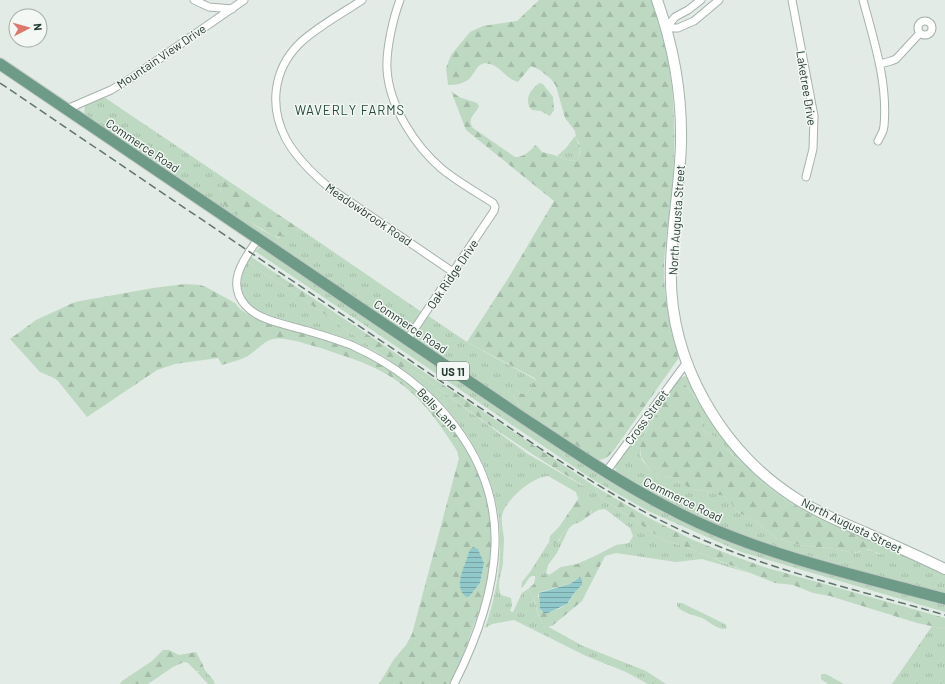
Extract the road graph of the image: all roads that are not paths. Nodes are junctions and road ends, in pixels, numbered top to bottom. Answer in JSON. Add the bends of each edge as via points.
{"nodes":[{"id":1,"x":194,"y":0,"type":"edge"},
{"id":2,"x":244,"y":0,"type":"edge"},
{"id":3,"x":362,"y":0,"type":"edge"},
{"id":4,"x":400,"y":0,"type":"edge"},
{"id":5,"x":657,"y":0,"type":"edge"},
{"id":6,"x":701,"y":0,"type":"edge"},
{"id":7,"x":719,"y":0,"type":"edge"},
{"id":8,"x":792,"y":0,"type":"edge"},
{"id":9,"x":863,"y":0,"type":"edge"},
{"id":10,"x":232,"y":9,"type":"junction"},
{"id":11,"x":666,"y":28,"type":"junction"},
{"id":12,"x":920,"y":33,"type":"dead end"},
{"id":13,"x":0,"y":64,"type":"edge"},
{"id":14,"x":880,"y":64,"type":"junction"},
{"id":15,"x":67,"y":110,"type":"junction"},
{"id":16,"x":878,"y":141,"type":"dead end"},
{"id":17,"x":806,"y":177,"type":"dead end"},
{"id":18,"x":258,"y":239,"type":"junction"},
{"id":19,"x":453,"y":272,"type":"junction"},
{"id":20,"x":407,"y":340,"type":"junction"},
{"id":21,"x":687,"y":362,"type":"junction"},
{"id":22,"x":606,"y":472,"type":"junction"},
{"id":23,"x":945,"y":568,"type":"edge"},
{"id":24,"x":945,"y":599,"type":"edge"},
{"id":25,"x":454,"y":684,"type":"edge"}],
"edges":[{"from":1,"to":10,"type":"street","name":"Mountain View Drive","via":[[209,7]]},
{"from":2,"to":10,"type":"street","name":"Mountain View Drive"},
{"from":3,"to":19,"type":"street","name":"Meadowbrook Road","via":[[308,36],[286,60],[276,90],[280,126],[288,143],[331,190]]},
{"from":4,"to":19,"type":"street","name":"Oak Ridge Drive","via":[[387,60],[392,91],[402,118],[414,138],[434,161],[495,207]]},
{"from":5,"to":11,"type":"main road","name":"North Augusta Street"},
{"from":6,"to":11,"type":"street","via":[[675,17]]},
{"from":7,"to":11,"type":"street","via":[[694,21],[678,28]]},
{"from":8,"to":17,"type":"street","name":"Laketree Drive","via":[[814,116],[813,149]]},
{"from":9,"to":14,"type":"street"},
{"from":10,"to":15,"type":"street","name":"Mountain View Drive","via":[[133,77]]},
{"from":11,"to":21,"type":"main road","name":"North Augusta Street","via":[[678,91],[681,142],[671,290],[676,324]]},
{"from":12,"to":14,"type":"street","via":[[896,58]]},
{"from":13,"to":15,"type":"main road","name":"Commerce Road","number":"US 11"},
{"from":14,"to":16,"type":"street","via":[[885,112],[883,131]]},
{"from":15,"to":18,"type":"main road","name":"Commerce Road","number":"US 11"},
{"from":18,"to":20,"type":"main road","name":"Commerce Road","number":"US 11"},
{"from":18,"to":25,"type":"street","name":"Bells Lane","via":[[242,263],[236,280],[237,290],[246,307],[260,316],[353,346],[378,358],[427,394],[447,415],[468,444],[478,465],[488,489],[492,510],[494,566],[483,614],[470,651]]},
{"from":19,"to":20,"type":"street","name":"Oak Ridge Drive"},
{"from":20,"to":22,"type":"main road","name":"Commerce Road","number":"US 11"},
{"from":21,"to":22,"type":"street","name":"Cross Street"},
{"from":21,"to":23,"type":"main road","name":"North Augusta Street","via":[[701,394],[718,423],[744,455],[769,478],[818,511]]},
{"from":22,"to":24,"type":"main road","name":"Commerce Road","number":"US 11","via":[[670,509],[736,538],[810,562]]}]}
